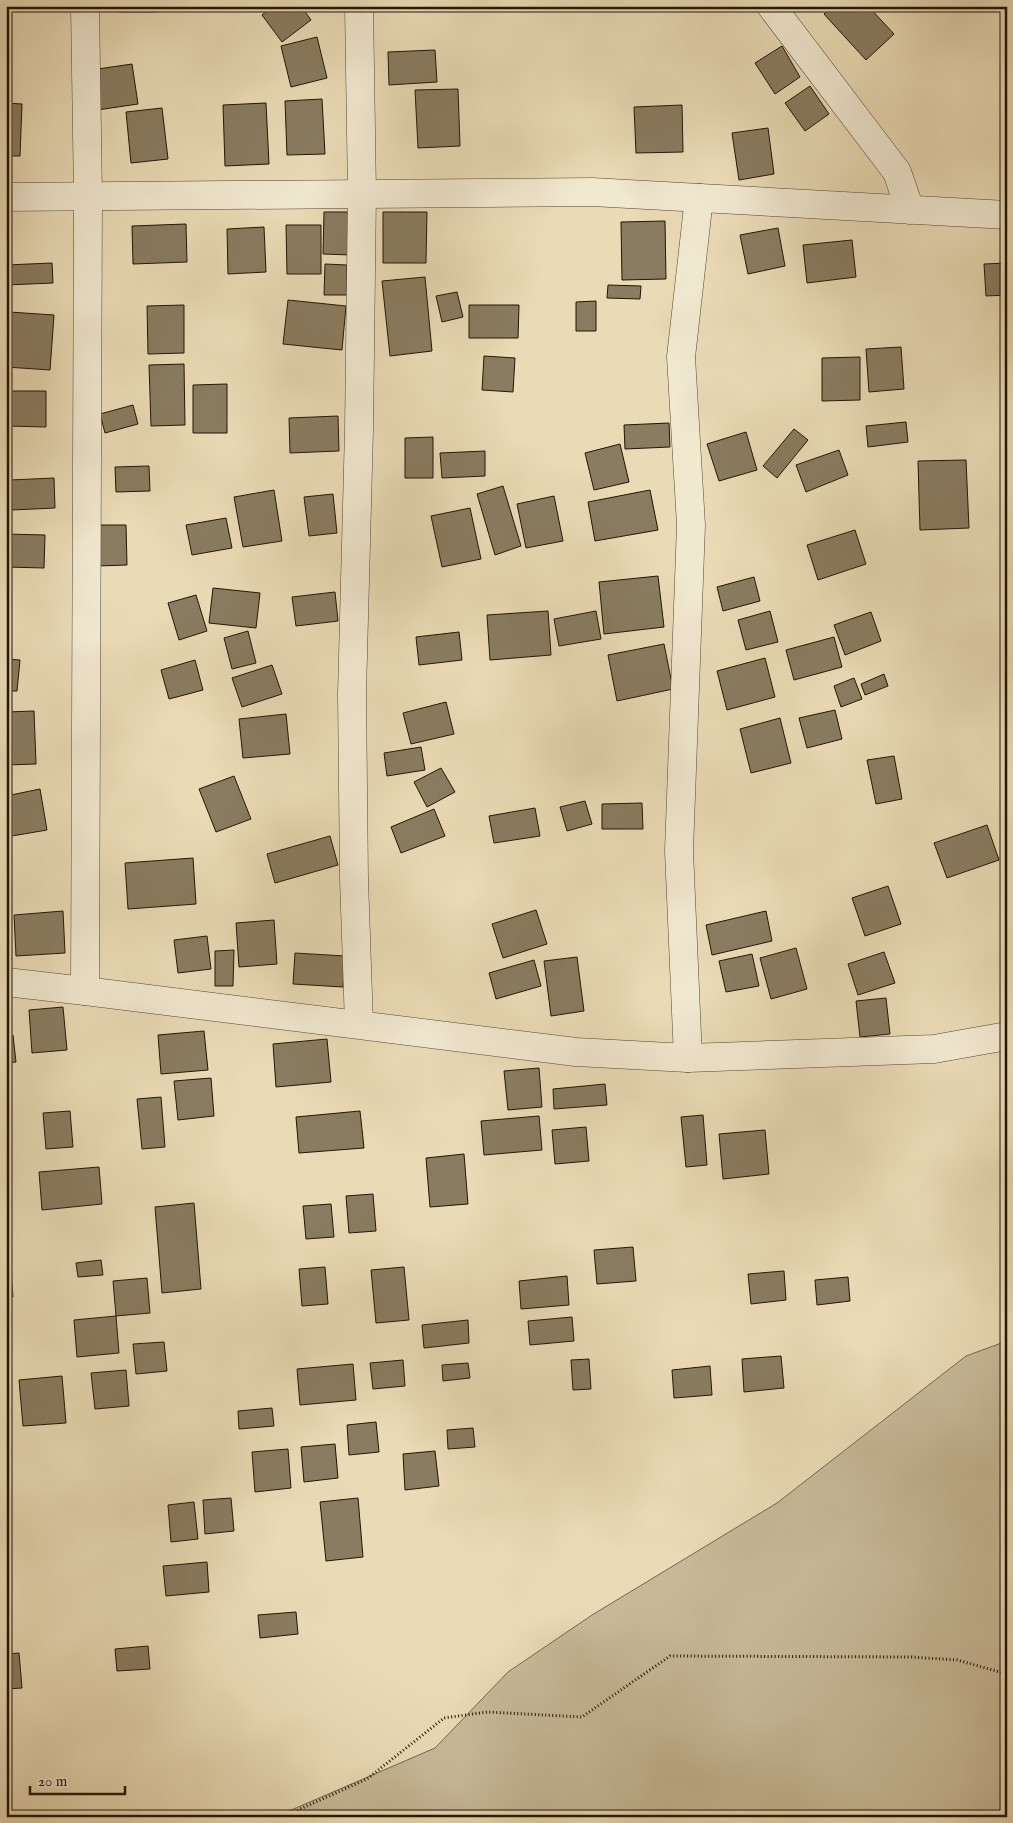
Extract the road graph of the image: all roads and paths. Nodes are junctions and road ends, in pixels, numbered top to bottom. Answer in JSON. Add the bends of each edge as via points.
{"nodes":[{"id":1,"x":84,"y":6,"type":"edge"},
{"id":2,"x":358,"y":6,"type":"edge"},
{"id":3,"x":771,"y":6,"type":"edge"},
{"id":4,"x":362,"y":194,"type":"junction"},
{"id":5,"x":88,"y":196,"type":"junction"},
{"id":6,"x":6,"y":197,"type":"edge"},
{"id":7,"x":699,"y":198,"type":"junction"},
{"id":8,"x":910,"y":210,"type":"junction"},
{"id":9,"x":1007,"y":215,"type":"edge"},
{"id":10,"x":6,"y":982,"type":"edge"},
{"id":11,"x":85,"y":990,"type":"junction"},
{"id":12,"x":359,"y":1024,"type":"junction"},
{"id":13,"x":1007,"y":1036,"type":"edge"},
{"id":14,"x":688,"y":1058,"type":"junction"},
{"id":15,"x":1007,"y":1674,"type":"edge"},
{"id":16,"x":289,"y":1817,"type":"edge"}],
"edges":[{"from":1,"to":5,"type":"street"},
{"from":2,"to":4,"type":"street"},
{"from":3,"to":8,"type":"street","via":[[897,172]]},
{"from":4,"to":5,"type":"street"},
{"from":4,"to":7,"type":"street","via":[[592,192]]},
{"from":4,"to":12,"type":"street","via":[[352,694]]},
{"from":5,"to":6,"type":"street"},
{"from":5,"to":11,"type":"street"},
{"from":7,"to":8,"type":"street"},
{"from":7,"to":14,"type":"street","via":[[681,357],[691,525],[680,852]]},
{"from":8,"to":9,"type":"street"},
{"from":10,"to":11,"type":"street"},
{"from":11,"to":12,"type":"street"},
{"from":12,"to":14,"type":"street","via":[[576,1052]]},
{"from":13,"to":14,"type":"street","via":[[934,1049]]},
{"from":15,"to":16,"type":"path","via":[[957,1660],[911,1657],[670,1656],[582,1717],[487,1712],[444,1718],[367,1779]]}]}
